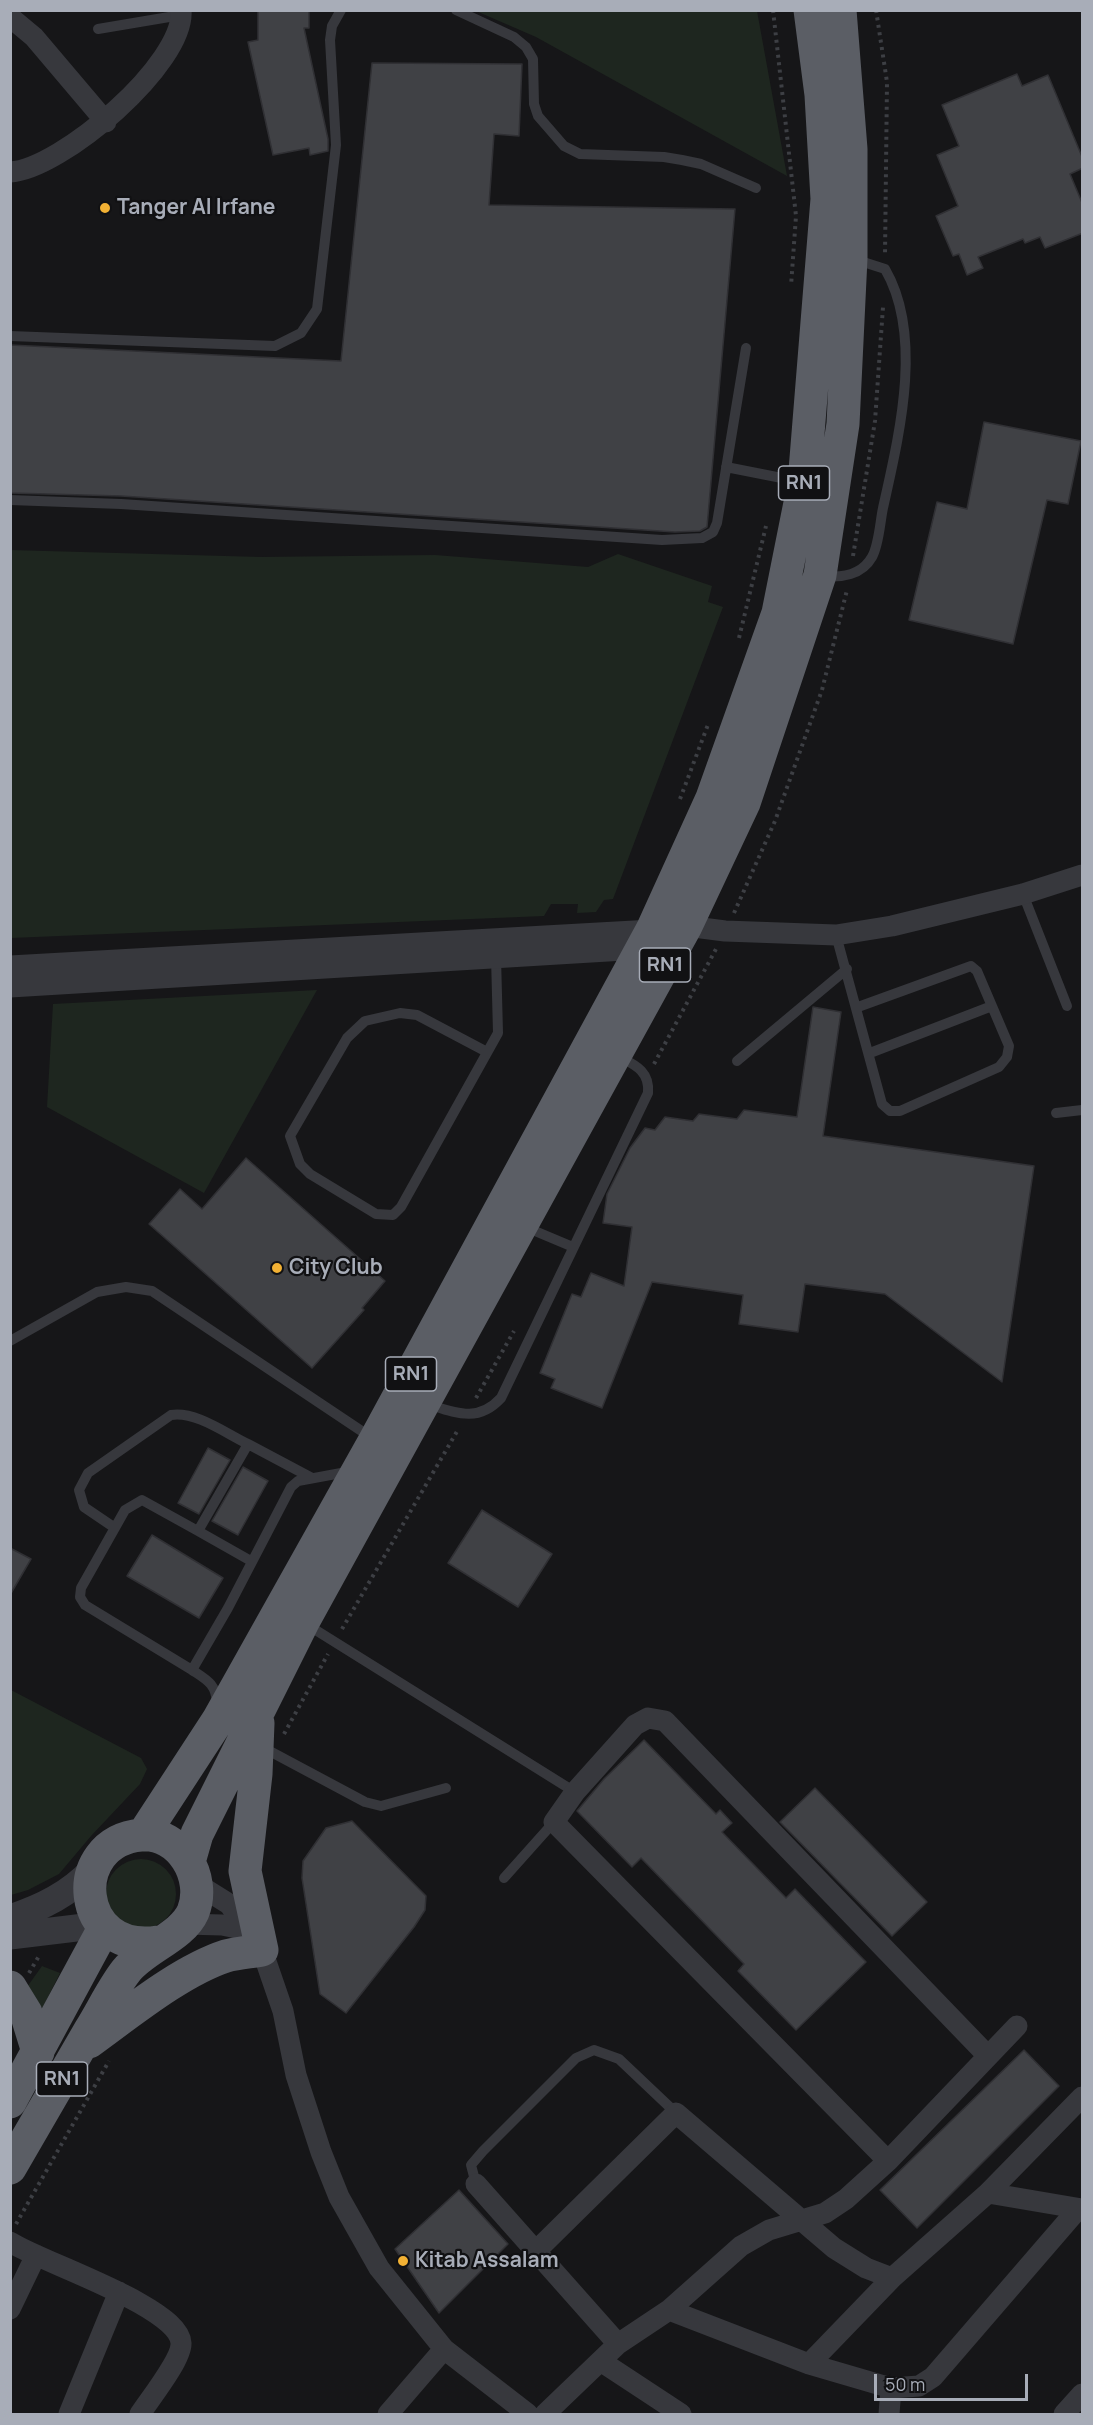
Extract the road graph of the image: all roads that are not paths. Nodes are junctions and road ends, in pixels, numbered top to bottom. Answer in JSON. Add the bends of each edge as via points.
{"nodes":[{"id":1,"x":341,"y":10,"type":"edge"},
{"id":2,"x":456,"y":10,"type":"edge"},
{"id":3,"x":810,"y":10,"type":"edge"},
{"id":4,"x":840,"y":10,"type":"edge"},
{"id":5,"x":181,"y":13,"type":"edge"},
{"id":6,"x":10,"y":17,"type":"edge"},
{"id":7,"x":98,"y":29,"type":"dead end"},
{"id":8,"x":106,"y":122,"type":"junction"},
{"id":9,"x":10,"y":172,"type":"edge"},
{"id":10,"x":756,"y":188,"type":"dead end"},
{"id":11,"x":851,"y":258,"type":"junction"},
{"id":12,"x":10,"y":336,"type":"edge"},
{"id":13,"x":746,"y":348,"type":"dead end"},
{"id":14,"x":726,"y":467,"type":"junction"},
{"id":15,"x":804,"y":483,"type":"junction"},
{"id":16,"x":10,"y":500,"type":"edge"},
{"id":17,"x":820,"y":575,"type":"junction"},
{"id":18,"x":1083,"y":875,"type":"edge"},
{"id":19,"x":1023,"y":894,"type":"junction"},
{"id":20,"x":686,"y":926,"type":"junction"},
{"id":21,"x":836,"y":935,"type":"junction"},
{"id":22,"x":646,"y":939,"type":"junction"},
{"id":23,"x":496,"y":957,"type":"junction"},
{"id":24,"x":10,"y":966,"type":"edge"},
{"id":25,"x":847,"y":969,"type":"junction"},
{"id":26,"x":10,"y":987,"type":"edge"},
{"id":27,"x":992,"y":1006,"type":"junction"},
{"id":28,"x":1067,"y":1006,"type":"dead end"},
{"id":29,"x":858,"y":1007,"type":"junction"},
{"id":30,"x":487,"y":1052,"type":"junction"},
{"id":31,"x":870,"y":1053,"type":"junction"},
{"id":32,"x":617,"y":1055,"type":"junction"},
{"id":33,"x":737,"y":1061,"type":"dead end"},
{"id":34,"x":1083,"y":1110,"type":"edge"},
{"id":35,"x":1056,"y":1113,"type":"dead end"},
{"id":36,"x":523,"y":1226,"type":"junction"},
{"id":37,"x":573,"y":1247,"type":"junction"},
{"id":38,"x":10,"y":1341,"type":"edge"},
{"id":39,"x":426,"y":1404,"type":"junction"},
{"id":40,"x":375,"y":1440,"type":"junction"},
{"id":41,"x":248,"y":1444,"type":"junction"},
{"id":42,"x":358,"y":1470,"type":"junction"},
{"id":43,"x":312,"y":1478,"type":"junction"},
{"id":44,"x":115,"y":1528,"type":"junction"},
{"id":45,"x":198,"y":1532,"type":"junction"},
{"id":46,"x":251,"y":1561,"type":"junction"},
{"id":47,"x":303,"y":1622,"type":"junction"},
{"id":48,"x":192,"y":1670,"type":"junction"},
{"id":49,"x":218,"y":1720,"type":"junction"},
{"id":50,"x":257,"y":1728,"type":"junction"},
{"id":51,"x":446,"y":1788,"type":"dead end"},
{"id":52,"x":575,"y":1792,"type":"junction"},
{"id":53,"x":554,"y":1822,"type":"junction"},
{"id":54,"x":143,"y":1835,"type":"junction"},
{"id":55,"x":93,"y":1869,"type":"junction"},
{"id":56,"x":193,"y":1873,"type":"junction"},
{"id":57,"x":504,"y":1878,"type":"dead end"},
{"id":58,"x":10,"y":1918,"type":"edge"},
{"id":59,"x":185,"y":1924,"type":"junction"},
{"id":60,"x":102,"y":1926,"type":"junction"},
{"id":61,"x":10,"y":1936,"type":"edge"},
{"id":62,"x":255,"y":1940,"type":"junction"},
{"id":63,"x":158,"y":1942,"type":"junction"},
{"id":64,"x":13,"y":1990,"type":"edge"},
{"id":65,"x":1017,"y":2026,"type":"dead end"},
{"id":66,"x":78,"y":2050,"type":"junction"},
{"id":67,"x":38,"y":2052,"type":"junction"},
{"id":68,"x":988,"y":2056,"type":"junction"},
{"id":69,"x":1083,"y":2097,"type":"edge"},
{"id":70,"x":10,"y":2102,"type":"edge"},
{"id":71,"x":676,"y":2113,"type":"junction"},
{"id":72,"x":888,"y":2161,"type":"junction"},
{"id":73,"x":10,"y":2168,"type":"edge"},
{"id":74,"x":476,"y":2184,"type":"joint"},
{"id":75,"x":988,"y":2193,"type":"junction"},
{"id":76,"x":1080,"y":2209,"type":"edge"},
{"id":77,"x":802,"y":2221,"type":"junction"},
{"id":78,"x":12,"y":2243,"type":"edge"},
{"id":79,"x":537,"y":2250,"type":"junction"},
{"id":80,"x":36,"y":2255,"type":"junction"},
{"id":81,"x":892,"y":2278,"type":"junction"},
{"id":82,"x":119,"y":2292,"type":"junction"},
{"id":83,"x":10,"y":2309,"type":"edge"},
{"id":84,"x":669,"y":2310,"type":"junction"},
{"id":85,"x":618,"y":2344,"type":"junction"},
{"id":86,"x":444,"y":2349,"type":"junction"},
{"id":87,"x":602,"y":2362,"type":"junction"},
{"id":88,"x":808,"y":2364,"type":"junction"},
{"id":89,"x":891,"y":2388,"type":"junction"},
{"id":90,"x":1083,"y":2394,"type":"edge"},
{"id":91,"x":69,"y":2415,"type":"edge"},
{"id":92,"x":140,"y":2415,"type":"edge"},
{"id":93,"x":388,"y":2415,"type":"edge"},
{"id":94,"x":528,"y":2415,"type":"edge"},
{"id":95,"x":545,"y":2415,"type":"edge"},
{"id":96,"x":681,"y":2415,"type":"edge"},
{"id":97,"x":889,"y":2415,"type":"edge"},
{"id":98,"x":1064,"y":2415,"type":"edge"}],
"edges":[{"from":1,"to":12,"type":"lane","via":[[330,40],[336,145],[317,309],[301,333],[275,346]]},
{"from":2,"to":10,"type":"lane","via":[[514,37],[525,47],[533,59],[538,116],[564,146],[580,154],[664,157],[701,164]]},
{"from":3,"to":15,"type":"highway","number":"RN1","via":[[821,95],[827,199]]},
{"from":4,"to":11,"type":"highway","number":"RN1","via":[[851,149]]},
{"from":5,"to":7,"type":"lane"},
{"from":5,"to":8,"type":"street","via":[[175,36],[152,73]]},
{"from":6,"to":8,"type":"street","via":[[34,37]]},
{"from":8,"to":9,"type":"street","via":[[45,163]]},
{"from":11,"to":17,"type":"highway","number":"RN1","via":[[843,424]]},
{"from":11,"to":17,"type":"lane","via":[[885,269],[894,284],[904,322],[901,422],[872,557],[850,575]]},
{"from":13,"to":14,"type":"lane"},
{"from":14,"to":15,"type":"lane"},
{"from":14,"to":16,"type":"lane","via":[[713,532],[702,538],[662,540]]},
{"from":15,"to":22,"type":"highway","number":"RN1","via":[[778,612],[712,798]]},
{"from":17,"to":20,"type":"highway","number":"RN1","via":[[744,803]]},
{"from":18,"to":19,"type":"street"},
{"from":19,"to":21,"type":"street","via":[[892,926]]},
{"from":19,"to":28,"type":"lane"},
{"from":20,"to":21,"type":"street","via":[[725,932]]},
{"from":20,"to":32,"type":"highway","number":"RN1"},
{"from":21,"to":25,"type":"lane"},
{"from":22,"to":23,"type":"street"},
{"from":22,"to":24,"type":"street"},
{"from":22,"to":40,"type":"highway","number":"RN1"},
{"from":23,"to":26,"type":"street"},
{"from":23,"to":30,"type":"lane","via":[[498,1033]]},
{"from":25,"to":29,"type":"lane"},
{"from":25,"to":33,"type":"lane"},
{"from":27,"to":29,"type":"lane","via":[[971,966]]},
{"from":27,"to":31,"type":"lane"},
{"from":27,"to":31,"type":"lane","via":[[1009,1046],[999,1067],[900,1111],[890,1111],[882,1104]]},
{"from":29,"to":31,"type":"lane"},
{"from":30,"to":30,"type":"lane","via":[[393,1215],[376,1214],[300,1164],[290,1136],[347,1038],[365,1021],[400,1013],[417,1015]]},
{"from":32,"to":36,"type":"highway","number":"RN1"},
{"from":32,"to":37,"type":"lane","via":[[643,1070],[648,1093]]},
{"from":34,"to":35,"type":"lane"},
{"from":36,"to":37,"type":"lane"},
{"from":36,"to":39,"type":"highway","number":"RN1"},
{"from":37,"to":39,"type":"lane","via":[[501,1398],[493,1407],[466,1416]]},
{"from":38,"to":40,"type":"lane","via":[[97,1292],[126,1287],[152,1291]]},
{"from":39,"to":47,"type":"highway","number":"RN1"},
{"from":40,"to":42,"type":"highway","number":"RN1"},
{"from":41,"to":43,"type":"lane"},
{"from":41,"to":44,"type":"lane","via":[[195,1418],[180,1413],[171,1415],[88,1473],[80,1490],[84,1507]]},
{"from":41,"to":45,"type":"lane"},
{"from":42,"to":43,"type":"lane"},
{"from":42,"to":49,"type":"highway","number":"RN1"},
{"from":43,"to":46,"type":"lane","via":[[291,1487]]},
{"from":44,"to":45,"type":"lane","via":[[125,1510],[142,1500]]},
{"from":44,"to":48,"type":"lane","via":[[81,1588],[80,1597],[85,1605]]},
{"from":45,"to":46,"type":"lane"},
{"from":46,"to":48,"type":"lane"},
{"from":47,"to":50,"type":"highway","number":"RN1"},
{"from":47,"to":52,"type":"lane"},
{"from":48,"to":49,"type":"lane","via":[[217,1690]]},
{"from":49,"to":54,"type":"highway","number":"RN1"},
{"from":50,"to":51,"type":"lane","via":[[365,1802],[381,1806]]},
{"from":50,"to":56,"type":"highway","number":"RN1","via":[[197,1834]]},
{"from":50,"to":62,"type":"highway","via":[[245,1871]]},
{"from":52,"to":53,"type":"street"},
{"from":52,"to":68,"type":"street","via":[[635,1725],[648,1718],[665,1721]]},
{"from":53,"to":57,"type":"lane"},
{"from":53,"to":72,"type":"street"},
{"from":54,"to":55,"type":"highway","via":[[115,1844]]},
{"from":54,"to":56,"type":"highway","via":[[164,1840],[178,1849]]},
{"from":55,"to":58,"type":"street","via":[[68,1893]]},
{"from":55,"to":60,"type":"highway","via":[[91,1905]]},
{"from":56,"to":59,"type":"highway","number":"RN1","via":[[195,1905]]},
{"from":56,"to":62,"type":"street","via":[[229,1904]]},
{"from":59,"to":62,"type":"street","via":[[222,1925]]},
{"from":59,"to":63,"type":"highway","number":"RN1"},
{"from":60,"to":61,"type":"street"},
{"from":60,"to":63,"type":"highway","via":[[129,1942]]},
{"from":60,"to":67,"type":"highway","number":"RN1"},
{"from":62,"to":66,"type":"highway","via":[[179,1980]]},
{"from":62,"to":86,"type":"street","via":[[283,2011],[303,2097],[339,2197],[379,2268]]},
{"from":63,"to":66,"type":"highway","number":"RN1","via":[[126,1970]]},
{"from":64,"to":67,"type":"highway","via":[[35,2034]]},
{"from":65,"to":68,"type":"street"},
{"from":66,"to":73,"type":"highway","number":"RN1"},
{"from":67,"to":70,"type":"highway","number":"RN1"},
{"from":68,"to":72,"type":"street"},
{"from":69,"to":75,"type":"street"},
{"from":71,"to":74,"type":"lane","via":[[619,2059],[594,2050],[576,2058],[483,2151],[471,2165]]},
{"from":71,"to":77,"type":"street"},
{"from":71,"to":79,"type":"street"},
{"from":72,"to":77,"type":"street","via":[[846,2199],[825,2213]]},
{"from":74,"to":79,"type":"street"},
{"from":75,"to":76,"type":"street"},
{"from":75,"to":81,"type":"street"},
{"from":76,"to":89,"type":"street","via":[[933,2377],[919,2386]]},
{"from":77,"to":81,"type":"street","via":[[834,2248]]},
{"from":77,"to":84,"type":"street","via":[[769,2230],[741,2246]]},
{"from":78,"to":80,"type":"street"},
{"from":79,"to":85,"type":"street"},
{"from":80,"to":82,"type":"street"},
{"from":80,"to":83,"type":"street"},
{"from":81,"to":88,"type":"street"},
{"from":82,"to":91,"type":"street"},
{"from":82,"to":92,"type":"street","via":[[169,2323],[181,2343],[178,2355]]},
{"from":84,"to":85,"type":"street"},
{"from":84,"to":88,"type":"street"},
{"from":85,"to":87,"type":"street"},
{"from":86,"to":93,"type":"street"},
{"from":86,"to":94,"type":"street"},
{"from":87,"to":95,"type":"street"},
{"from":87,"to":96,"type":"street"},
{"from":88,"to":89,"type":"street"},
{"from":89,"to":97,"type":"street"},
{"from":90,"to":98,"type":"street"}]}
